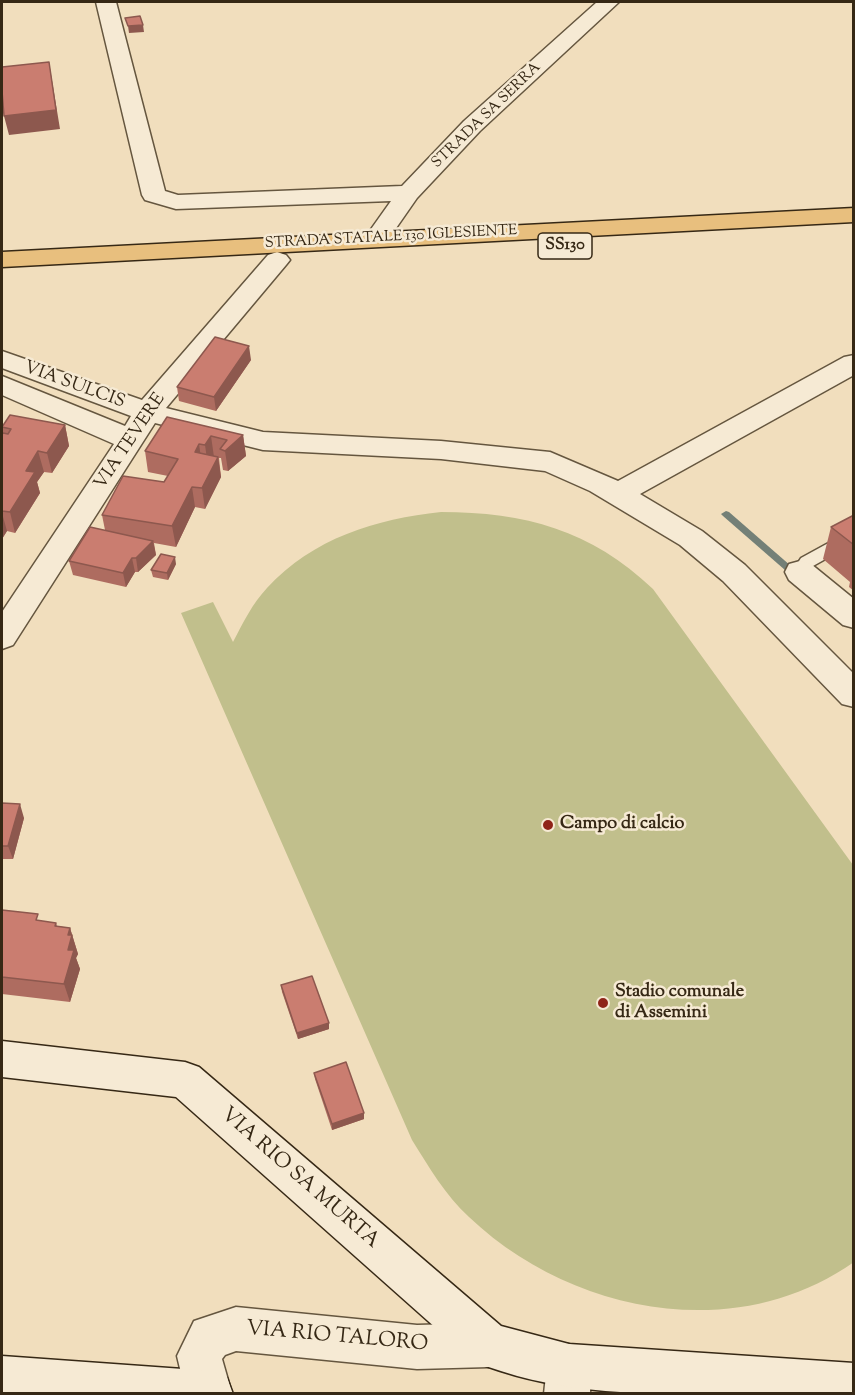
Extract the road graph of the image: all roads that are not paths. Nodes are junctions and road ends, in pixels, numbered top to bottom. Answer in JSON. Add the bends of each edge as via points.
{"nodes":[{"id":1,"x":106,"y":2,"type":"edge"},
{"id":2,"x":609,"y":2,"type":"edge"},
{"id":3,"x":409,"y":193,"type":"junction"},
{"id":4,"x":854,"y":215,"type":"edge"},
{"id":5,"x":854,"y":231,"type":"edge"},
{"id":6,"x":375,"y":239,"type":"junction"},
{"id":7,"x":2,"y":260,"type":"edge"},
{"id":8,"x":277,"y":260,"type":"junction"},
{"id":9,"x":2,"y":276,"type":"edge"},
{"id":10,"x":2,"y":359,"type":"edge"},
{"id":11,"x":854,"y":363,"type":"edge"},
{"id":12,"x":2,"y":385,"type":"edge"},
{"id":13,"x":147,"y":412,"type":"junction"},
{"id":14,"x":131,"y":440,"type":"junction"},
{"id":15,"x":618,"y":494,"type":"junction"},
{"id":16,"x":854,"y":535,"type":"edge"},
{"id":17,"x":800,"y":572,"type":"joint"},
{"id":18,"x":854,"y":617,"type":"edge"},
{"id":19,"x":2,"y":637,"type":"edge"},
{"id":20,"x":854,"y":694,"type":"edge"},
{"id":21,"x":2,"y":1059,"type":"edge"},
{"id":22,"x":489,"y":1345,"type":"junction"},
{"id":23,"x":2,"y":1379,"type":"edge"},
{"id":24,"x":568,"y":1380,"type":"edge"},
{"id":25,"x":854,"y":1386,"type":"edge"},
{"id":26,"x":209,"y":1393,"type":"edge"}],
"edges":[{"from":1,"to":3,"type":"street","via":[[151,191],[159,199],[176,202]]},
{"from":2,"to":3,"type":"street","name":"STRADA SA SERRA","via":[[472,126]]},
{"from":3,"to":6,"type":"street","name":"STRADA SA SERRA"},
{"from":4,"to":6,"type":"main road","name":"STRADA STATALE 130 IGLESIENTE","number":"SS130"},
{"from":5,"to":8,"type":"main road","name":"STRADA STATALE 130 IGLESIENTE","number":"SS130"},
{"from":6,"to":7,"type":"main road","name":"STRADA STATALE 130 IGLESIENTE","number":"SS130"},
{"from":8,"to":9,"type":"main road","name":"STRADA STATALE 130 IGLESIENTE","number":"SS130"},
{"from":8,"to":13,"type":"street","name":"VIA TEVERE"},
{"from":10,"to":13,"type":"street","name":"VIA SULCIS"},
{"from":11,"to":15,"type":"street"},
{"from":12,"to":14,"type":"street"},
{"from":13,"to":14,"type":"street","name":"VIA TEVERE"},
{"from":13,"to":15,"type":"street","name":"VIA SULCIS","via":[[263,441],[441,450],[550,462]]},
{"from":14,"to":19,"type":"street","name":"VIA TEVERE"},
{"from":15,"to":20,"type":"street","name":"VIA SULCIS","via":[[691,538],[734,573]]},
{"from":16,"to":17,"type":"lane","via":[[807,562]]},
{"from":17,"to":18,"type":"street"},
{"from":21,"to":22,"type":"street","name":"VIA RIO SA MURTA","via":[[185,1080]]},
{"from":22,"to":24,"type":"street","name":"VIA RIO SA MURTA"},
{"from":22,"to":26,"type":"street","name":"VIA RIO TALORO","via":[[417,1347],[236,1329],[210,1337],[199,1356]]},
{"from":23,"to":26,"type":"street","name":"VIA RIO TALORO"},
{"from":24,"to":25,"type":"street","name":"VIA RIO SA MURTA"}]}
